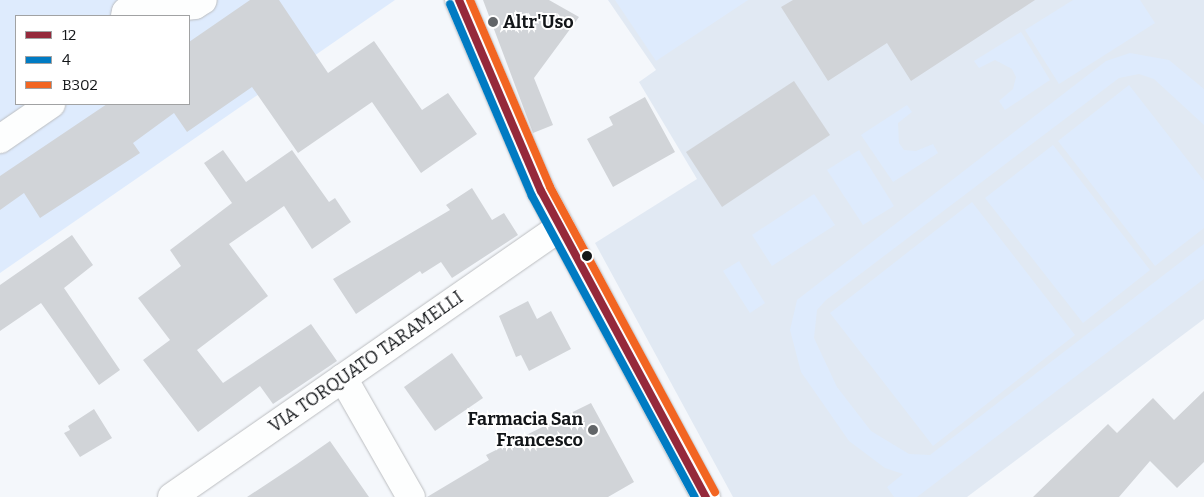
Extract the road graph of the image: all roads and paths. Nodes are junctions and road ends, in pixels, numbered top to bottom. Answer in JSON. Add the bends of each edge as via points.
{"nodes":[{"id":1,"x":203,"y":0,"type":"edge"},
{"id":2,"x":459,"y":0,"type":"edge"},
{"id":3,"x":123,"y":10,"type":"edge"},
{"id":4,"x":50,"y":105,"type":"edge"},
{"id":5,"x":0,"y":139,"type":"edge"},
{"id":6,"x":560,"y":227,"type":"junction"},
{"id":7,"x":343,"y":378,"type":"junction"},
{"id":8,"x":172,"y":497,"type":"edge"},
{"id":9,"x":411,"y":497,"type":"edge"},
{"id":10,"x":706,"y":497,"type":"edge"}],
"edges":[{"from":1,"to":3,"type":"street","via":[[195,5]]},
{"from":2,"to":6,"type":"street","via":[[510,128]]},
{"from":4,"to":5,"type":"street"},
{"from":6,"to":7,"type":"street","name":"VIA TORQUATO TARAMELLI"},
{"from":6,"to":10,"type":"street"},
{"from":7,"to":8,"type":"street","name":"VIA TORQUATO TARAMELLI"},
{"from":7,"to":9,"type":"street"}]}
